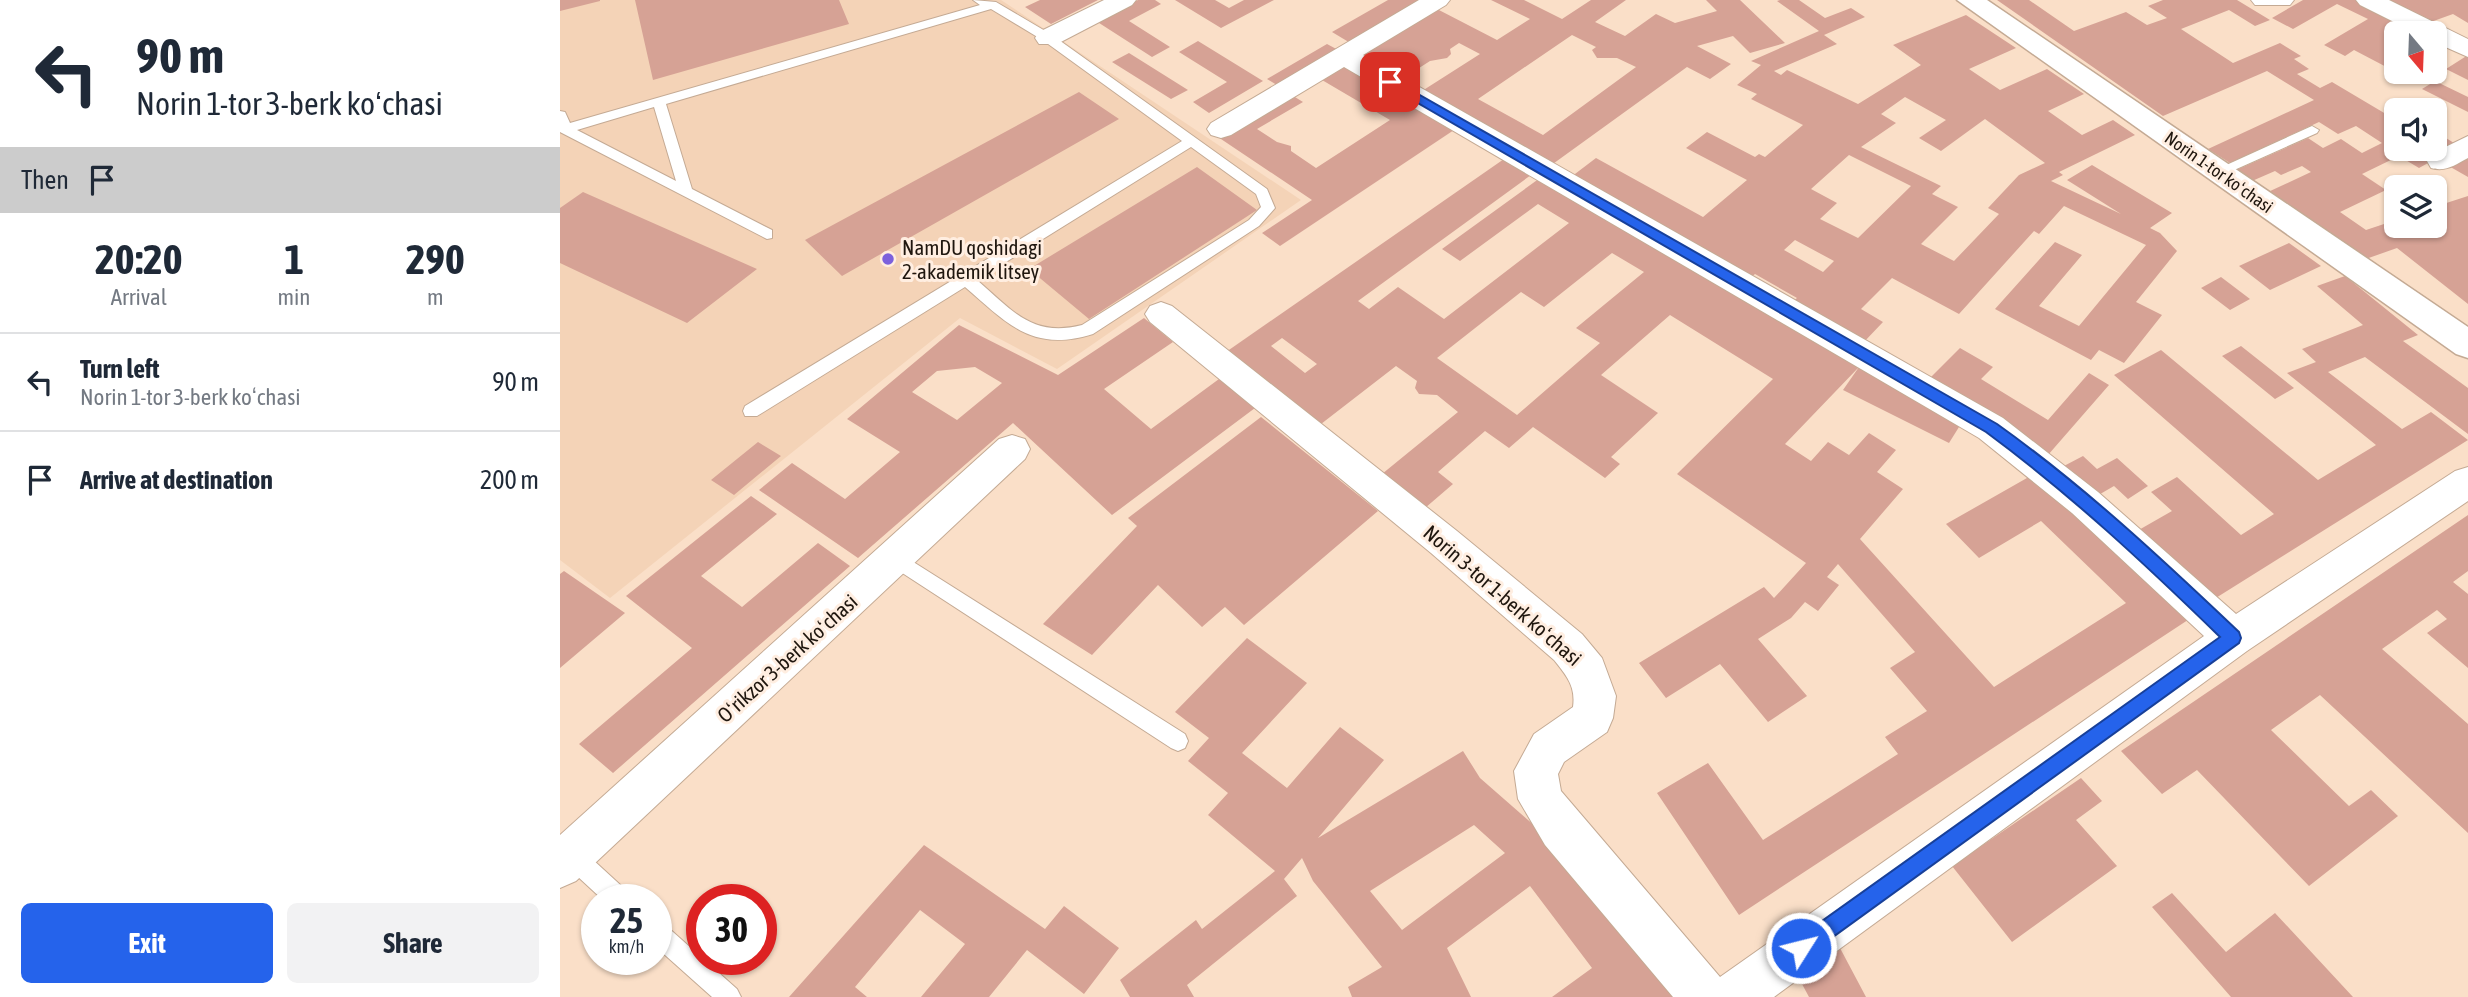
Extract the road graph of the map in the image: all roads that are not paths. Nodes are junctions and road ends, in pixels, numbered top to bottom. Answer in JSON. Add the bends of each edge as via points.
{"nodes":[{"id":1,"x":1123,"y":0,"type":"edge"},
{"id":2,"x":1437,"y":0,"type":"edge"},
{"id":3,"x":1970,"y":0,"type":"edge"},
{"id":4,"x":2264,"y":0,"type":"edge"},
{"id":5,"x":2281,"y":0,"type":"edge"},
{"id":6,"x":2369,"y":0,"type":"edge"},
{"id":7,"x":986,"y":2,"type":"edge"},
{"id":8,"x":1048,"y":38,"type":"junction"},
{"id":9,"x":2468,"y":49,"type":"edge"},
{"id":10,"x":1345,"y":55,"type":"junction"},
{"id":11,"x":659,"y":102,"type":"junction"},
{"id":12,"x":563,"y":122,"type":"edge"},
{"id":13,"x":1221,"y":129,"type":"dead end"},
{"id":14,"x":2312,"y":130,"type":"dead end"},
{"id":15,"x":1190,"y":142,"type":"junction"},
{"id":16,"x":2468,"y":145,"type":"edge"},
{"id":17,"x":2447,"y":157,"type":"edge"},
{"id":18,"x":2218,"y":172,"type":"junction"},
{"id":19,"x":686,"y":192,"type":"junction"},
{"id":20,"x":767,"y":234,"type":"dead end"},
{"id":21,"x":966,"y":279,"type":"junction"},
{"id":22,"x":1161,"y":314,"type":"dead end"},
{"id":23,"x":2468,"y":345,"type":"edge"},
{"id":24,"x":751,"y":411,"type":"dead end"},
{"id":25,"x":1012,"y":449,"type":"dead end"},
{"id":26,"x":2468,"y":482,"type":"edge"},
{"id":27,"x":896,"y":559,"type":"junction"},
{"id":28,"x":2232,"y":638,"type":"junction"},
{"id":29,"x":1178,"y":741,"type":"dead end"},
{"id":30,"x":565,"y":860,"type":"edge"},
{"id":31,"x":598,"y":884,"type":"edge"},
{"id":32,"x":672,"y":946,"type":"edge"},
{"id":33,"x":729,"y":997,"type":"edge"},
{"id":34,"x":1705,"y":997,"type":"edge"},
{"id":35,"x":1733,"y":997,"type":"edge"}],
"edges":[{"from":1,"to":8,"type":"street"},
{"from":2,"to":10,"type":"street"},
{"from":3,"to":18,"type":"street","name":"Norin 1-tor koʻchasi"},
{"from":4,"to":5,"type":"street"},
{"from":6,"to":9,"type":"street"},
{"from":7,"to":8,"type":"lane"},
{"from":7,"to":11,"type":"lane"},
{"from":8,"to":15,"type":"lane"},
{"from":10,"to":13,"type":"street"},
{"from":10,"to":28,"type":"street","via":[[1991,428],[2039,462],[2134,543]]},
{"from":11,"to":12,"type":"lane"},
{"from":11,"to":19,"type":"lane"},
{"from":12,"to":19,"type":"lane"},
{"from":14,"to":18,"type":"lane"},
{"from":15,"to":21,"type":"lane"},
{"from":15,"to":21,"type":"lane","via":[[1262,192],[1268,202],[1264,215],[1087,330],[1056,338],[1029,331]]},
{"from":16,"to":17,"type":"street"},
{"from":18,"to":23,"type":"street","name":"Norin 1-tor koʻchasi"},
{"from":19,"to":20,"type":"lane"},
{"from":21,"to":24,"type":"lane"},
{"from":22,"to":34,"type":"street","name":"Norin 3-tor 1-berk koʻchasi","via":[[1444,542],[1568,648],[1588,671],[1595,696],[1592,718],[1549,748],[1536,771],[1540,799],[1561,830]]},
{"from":25,"to":27,"type":"street","name":"Oʻrikzor 3-berk koʻchasi"},
{"from":26,"to":28,"type":"street"},
{"from":27,"to":29,"type":"lane"},
{"from":27,"to":30,"type":"street","name":"Oʻrikzor 3-berk koʻchasi"},
{"from":28,"to":35,"type":"street"},
{"from":30,"to":31,"type":"lane"},
{"from":32,"to":33,"type":"lane"}]}
